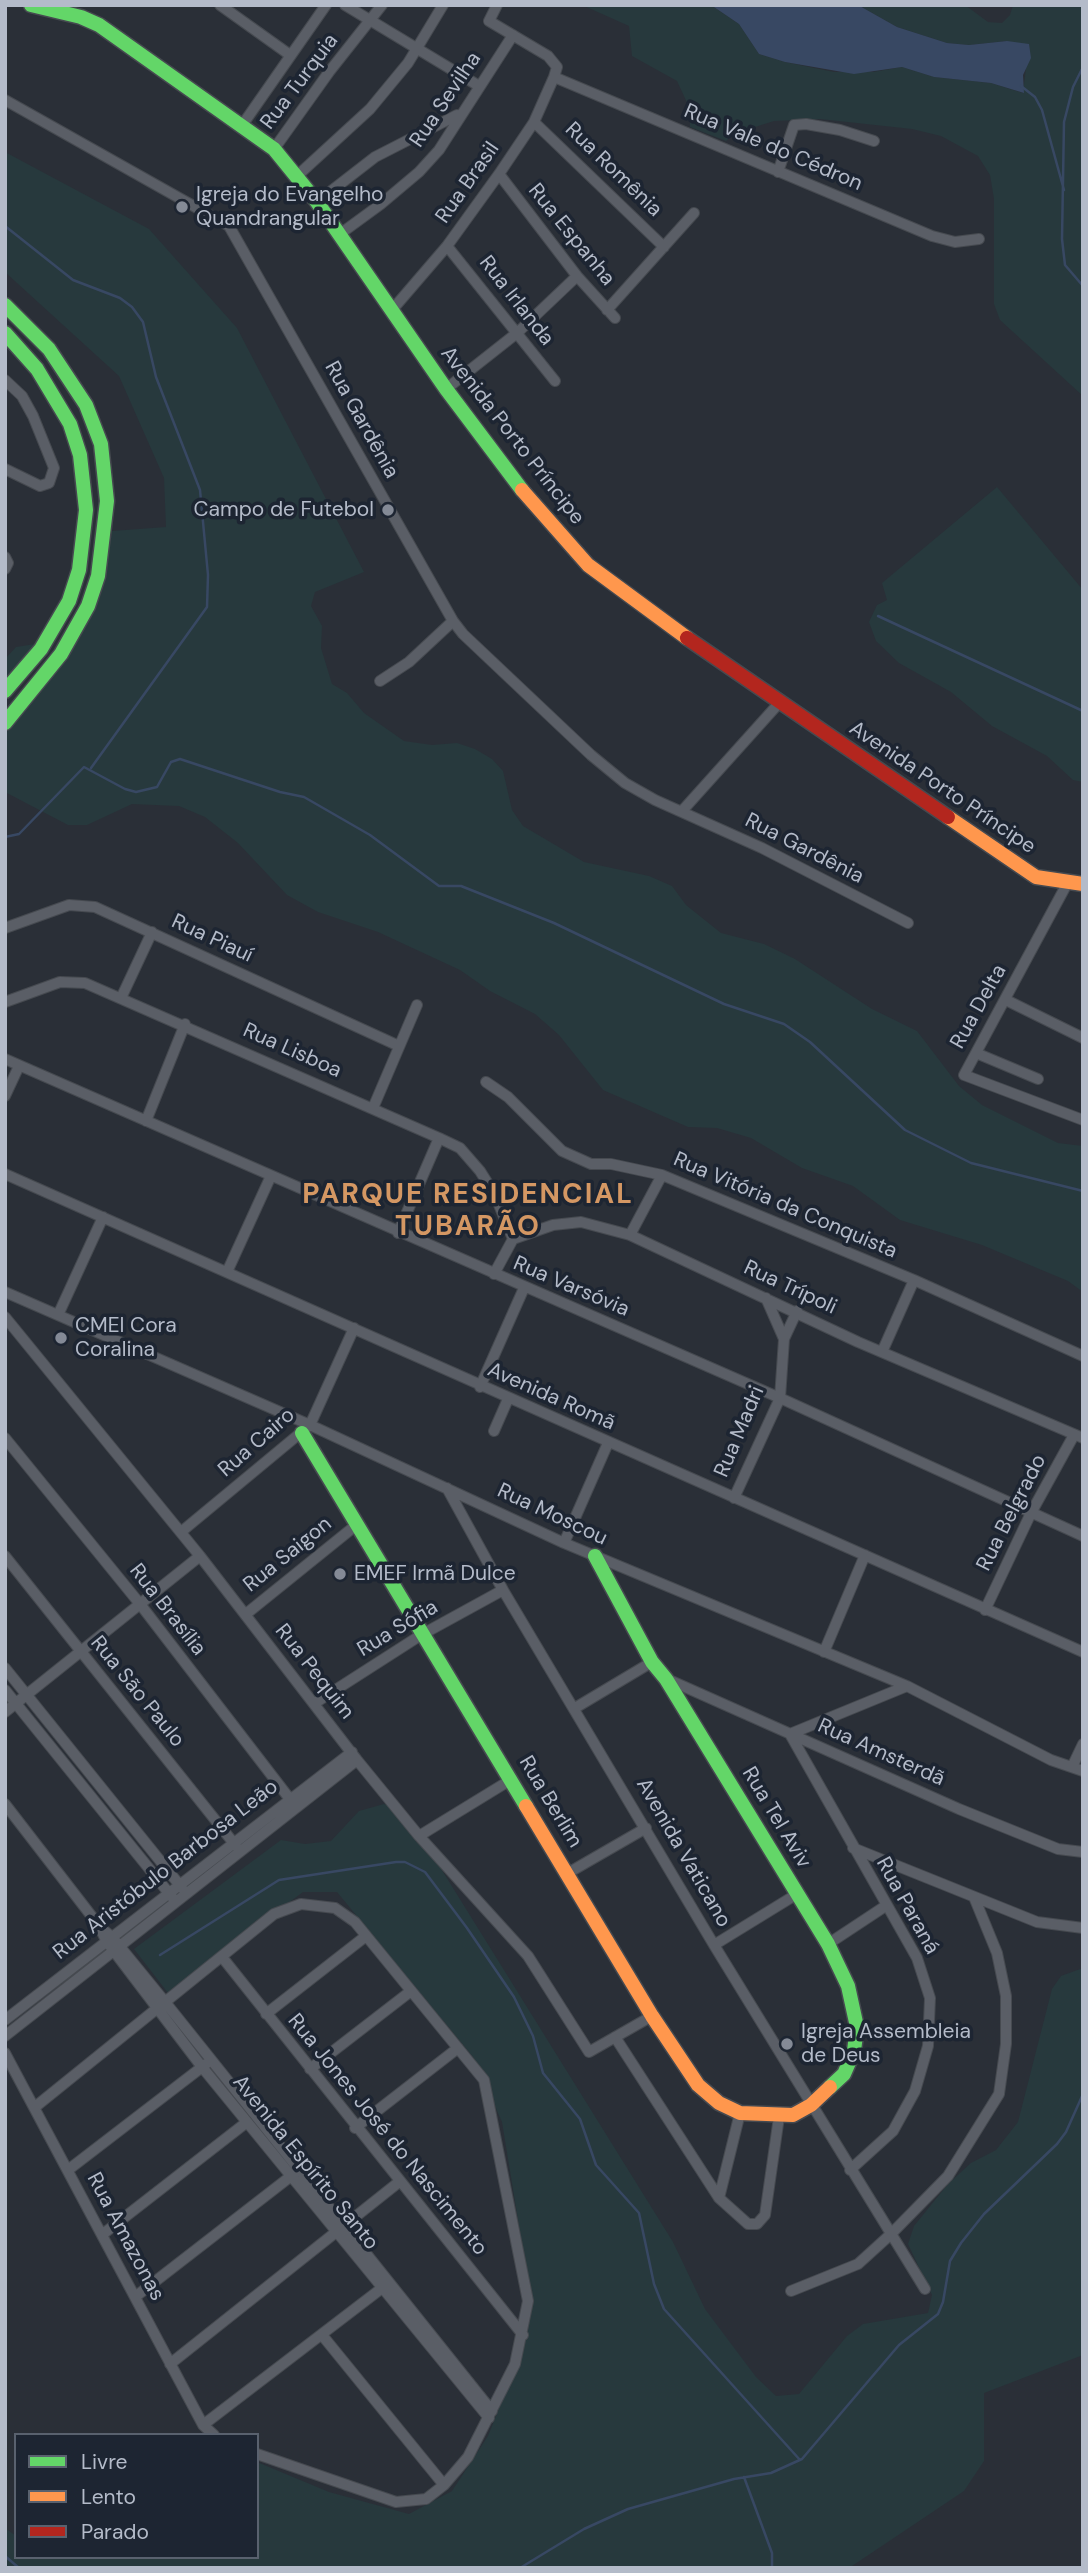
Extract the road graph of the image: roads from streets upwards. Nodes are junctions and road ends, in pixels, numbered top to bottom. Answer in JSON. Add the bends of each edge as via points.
{"nodes":[{"id":1,"x":32,"y":5,"type":"edge"},
{"id":2,"x":220,"y":5,"type":"edge"},
{"id":3,"x":326,"y":5,"type":"edge"},
{"id":4,"x":345,"y":5,"type":"edge"},
{"id":5,"x":383,"y":5,"type":"edge"},
{"id":6,"x":443,"y":5,"type":"edge"},
{"id":7,"x":497,"y":5,"type":"edge"},
{"id":8,"x":49,"y":8,"type":"edge"},
{"id":9,"x":371,"y":22,"type":"junction"},
{"id":10,"x":513,"y":36,"type":"junction"},
{"id":11,"x":417,"y":48,"type":"junction"},
{"id":12,"x":290,"y":55,"type":"junction"},
{"id":13,"x":555,"y":72,"type":"junction"},
{"id":14,"x":479,"y":86,"type":"junction"},
{"id":15,"x":5,"y":100,"type":"edge"},
{"id":16,"x":461,"y":113,"type":"junction"},
{"id":17,"x":534,"y":122,"type":"junction"},
{"id":18,"x":243,"y":124,"type":"junction"},
{"id":19,"x":874,"y":141,"type":"dead end"},
{"id":20,"x":274,"y":149,"type":"junction"},
{"id":21,"x":778,"y":172,"type":"junction"},
{"id":22,"x":499,"y":174,"type":"junction"},
{"id":23,"x":297,"y":176,"type":"junction"},
{"id":24,"x":317,"y":202,"type":"junction"},
{"id":25,"x":694,"y":213,"type":"dead end"},
{"id":26,"x":340,"y":234,"type":"junction"},
{"id":27,"x":979,"y":239,"type":"dead end"},
{"id":28,"x":447,"y":246,"type":"junction"},
{"id":29,"x":664,"y":247,"type":"junction"},
{"id":30,"x":577,"y":276,"type":"junction"},
{"id":31,"x":5,"y":305,"type":"edge"},
{"id":32,"x":392,"y":310,"type":"junction"},
{"id":33,"x":607,"y":310,"type":"junction"},
{"id":34,"x":615,"y":318,"type":"dead end"},
{"id":35,"x":5,"y":333,"type":"edge"},
{"id":36,"x":517,"y":333,"type":"junction"},
{"id":37,"x":5,"y":380,"type":"edge"},
{"id":38,"x":555,"y":381,"type":"dead end"},
{"id":39,"x":446,"y":389,"type":"junction"},
{"id":40,"x":5,"y":469,"type":"edge"},
{"id":41,"x":5,"y":557,"type":"edge"},
{"id":42,"x":5,"y":569,"type":"edge"},
{"id":43,"x":453,"y":621,"type":"junction"},
{"id":44,"x":380,"y":681,"type":"dead end"},
{"id":45,"x":5,"y":691,"type":"edge"},
{"id":46,"x":779,"y":702,"type":"junction"},
{"id":47,"x":5,"y":723,"type":"edge"},
{"id":48,"x":682,"y":811,"type":"junction"},
{"id":49,"x":1075,"y":883,"type":"edge"},
{"id":50,"x":908,"y":923,"type":"dead end"},
{"id":51,"x":5,"y":928,"type":"edge"},
{"id":52,"x":152,"y":933,"type":"junction"},
{"id":53,"x":122,"y":996,"type":"junction"},
{"id":54,"x":1006,"y":1000,"type":"junction"},
{"id":55,"x":5,"y":1002,"type":"edge"},
{"id":56,"x":417,"y":1005,"type":"dead end"},
{"id":57,"x":185,"y":1024,"type":"junction"},
{"id":58,"x":1083,"y":1038,"type":"edge"},
{"id":59,"x":399,"y":1046,"type":"junction"},
{"id":60,"x":976,"y":1053,"type":"junction"},
{"id":61,"x":5,"y":1059,"type":"edge"},
{"id":62,"x":19,"y":1066,"type":"junction"},
{"id":63,"x":1038,"y":1079,"type":"dead end"},
{"id":64,"x":486,"y":1082,"type":"dead end"},
{"id":65,"x":5,"y":1096,"type":"edge"},
{"id":66,"x":373,"y":1108,"type":"junction"},
{"id":67,"x":1083,"y":1120,"type":"edge"},
{"id":68,"x":145,"y":1121,"type":"junction"},
{"id":69,"x":439,"y":1138,"type":"junction"},
{"id":70,"x":5,"y":1174,"type":"edge"},
{"id":71,"x":662,"y":1175,"type":"junction"},
{"id":72,"x":270,"y":1178,"type":"junction"},
{"id":73,"x":103,"y":1217,"type":"junction"},
{"id":74,"x":398,"y":1233,"type":"junction"},
{"id":75,"x":631,"y":1235,"type":"junction"},
{"id":76,"x":513,"y":1239,"type":"junction"},
{"id":77,"x":227,"y":1272,"type":"junction"},
{"id":78,"x":494,"y":1275,"type":"junction"},
{"id":79,"x":914,"y":1280,"type":"junction"},
{"id":80,"x":524,"y":1287,"type":"junction"},
{"id":81,"x":5,"y":1292,"type":"edge"},
{"id":82,"x":766,"y":1297,"type":"junction"},
{"id":83,"x":797,"y":1311,"type":"junction"},
{"id":84,"x":58,"y":1315,"type":"junction"},
{"id":85,"x":7,"y":1322,"type":"edge"},
{"id":86,"x":354,"y":1328,"type":"junction"},
{"id":87,"x":784,"y":1339,"type":"junction"},
{"id":88,"x":882,"y":1352,"type":"junction"},
{"id":89,"x":1083,"y":1356,"type":"edge"},
{"id":90,"x":480,"y":1387,"type":"junction"},
{"id":91,"x":780,"y":1398,"type":"junction"},
{"id":92,"x":508,"y":1399,"type":"junction"},
{"id":93,"x":306,"y":1429,"type":"junction"},
{"id":94,"x":494,"y":1431,"type":"dead end"},
{"id":95,"x":1078,"y":1436,"type":"edge"},
{"id":96,"x":5,"y":1438,"type":"edge"},
{"id":97,"x":608,"y":1443,"type":"junction"},
{"id":98,"x":447,"y":1488,"type":"junction"},
{"id":99,"x":734,"y":1498,"type":"junction"},
{"id":100,"x":1031,"y":1513,"type":"junction"},
{"id":101,"x":355,"y":1526,"type":"junction"},
{"id":102,"x":181,"y":1532,"type":"junction"},
{"id":103,"x":1083,"y":1536,"type":"edge"},
{"id":104,"x":564,"y":1543,"type":"junction"},
{"id":105,"x":864,"y":1555,"type":"junction"},
{"id":106,"x":5,"y":1556,"type":"edge"},
{"id":107,"x":200,"y":1556,"type":"junction"},
{"id":108,"x":594,"y":1556,"type":"junction"},
{"id":109,"x":503,"y":1590,"type":"junction"},
{"id":110,"x":140,"y":1605,"type":"junction"},
{"id":111,"x":985,"y":1610,"type":"junction"},
{"id":112,"x":246,"y":1614,"type":"junction"},
{"id":113,"x":421,"y":1635,"type":"junction"},
{"id":114,"x":80,"y":1652,"type":"junction"},
{"id":115,"x":824,"y":1652,"type":"junction"},
{"id":116,"x":1083,"y":1652,"type":"edge"},
{"id":117,"x":652,"y":1662,"type":"junction"},
{"id":118,"x":5,"y":1668,"type":"edge"},
{"id":119,"x":666,"y":1679,"type":"junction"},
{"id":120,"x":907,"y":1686,"type":"junction"},
{"id":121,"x":5,"y":1690,"type":"edge"},
{"id":122,"x":26,"y":1696,"type":"junction"},
{"id":123,"x":315,"y":1703,"type":"junction"},
{"id":124,"x":16,"y":1704,"type":"junction"},
{"id":125,"x":575,"y":1708,"type":"junction"},
{"id":126,"x":5,"y":1712,"type":"edge"},
{"id":127,"x":790,"y":1734,"type":"junction"},
{"id":128,"x":1083,"y":1744,"type":"edge"},
{"id":129,"x":354,"y":1756,"type":"junction"},
{"id":130,"x":1078,"y":1769,"type":"edge"},
{"id":131,"x":512,"y":1779,"type":"junction"},
{"id":132,"x":292,"y":1803,"type":"junction"},
{"id":133,"x":5,"y":1804,"type":"edge"},
{"id":134,"x":9,"y":1816,"type":"edge"},
{"id":135,"x":646,"y":1828,"type":"junction"},
{"id":136,"x":419,"y":1836,"type":"junction"},
{"id":137,"x":232,"y":1842,"type":"junction"},
{"id":138,"x":853,"y":1848,"type":"junction"},
{"id":139,"x":241,"y":1852,"type":"junction"},
{"id":140,"x":1083,"y":1852,"type":"edge"},
{"id":141,"x":568,"y":1873,"type":"junction"},
{"id":142,"x":178,"y":1884,"type":"junction"},
{"id":143,"x":168,"y":1892,"type":"junction"},
{"id":144,"x":187,"y":1894,"type":"junction"},
{"id":145,"x":797,"y":1894,"type":"junction"},
{"id":146,"x":974,"y":1897,"type":"junction"},
{"id":147,"x":176,"y":1902,"type":"junction"},
{"id":148,"x":887,"y":1905,"type":"junction"},
{"id":149,"x":1083,"y":1928,"type":"edge"},
{"id":150,"x":366,"y":1936,"type":"junction"},
{"id":151,"x":110,"y":1940,"type":"junction"},
{"id":152,"x":828,"y":1944,"type":"junction"},
{"id":153,"x":715,"y":1945,"type":"junction"},
{"id":154,"x":117,"y":1949,"type":"junction"},
{"id":155,"x":222,"y":1957,"type":"junction"},
{"id":156,"x":411,"y":1991,"type":"junction"},
{"id":157,"x":161,"y":2005,"type":"junction"},
{"id":158,"x":266,"y":2014,"type":"junction"},
{"id":159,"x":652,"y":2017,"type":"junction"},
{"id":160,"x":5,"y":2020,"type":"edge"},
{"id":161,"x":5,"y":2036,"type":"edge"},
{"id":162,"x":615,"y":2037,"type":"junction"},
{"id":163,"x":458,"y":2048,"type":"junction"},
{"id":164,"x":5,"y":2053,"type":"edge"},
{"id":165,"x":206,"y":2064,"type":"junction"},
{"id":166,"x":310,"y":2070,"type":"junction"},
{"id":167,"x":811,"y":2105,"type":"junction"},
{"id":168,"x":35,"y":2107,"type":"junction"},
{"id":169,"x":740,"y":2113,"type":"junction"},
{"id":170,"x":779,"y":2117,"type":"junction"},
{"id":171,"x":247,"y":2122,"type":"junction"},
{"id":172,"x":355,"y":2128,"type":"junction"},
{"id":173,"x":68,"y":2170,"type":"junction"},
{"id":174,"x":850,"y":2170,"type":"junction"},
{"id":175,"x":295,"y":2173,"type":"junction"},
{"id":176,"x":399,"y":2182,"type":"junction"},
{"id":177,"x":719,"y":2198,"type":"junction"},
{"id":178,"x":341,"y":2230,"type":"junction"},
{"id":179,"x":103,"y":2234,"type":"junction"},
{"id":180,"x":891,"y":2234,"type":"junction"},
{"id":181,"x":386,"y":2286,"type":"junction"},
{"id":182,"x":925,"y":2289,"type":"dead end"},
{"id":183,"x":791,"y":2291,"type":"dead end"},
{"id":184,"x":135,"y":2298,"type":"junction"},
{"id":185,"x":322,"y":2335,"type":"junction"},
{"id":186,"x":523,"y":2335,"type":"junction"},
{"id":187,"x":170,"y":2364,"type":"junction"},
{"id":188,"x":491,"y":2415,"type":"junction"},
{"id":189,"x":203,"y":2425,"type":"junction"},
{"id":190,"x":212,"y":2433,"type":"edge"},
{"id":191,"x":259,"y":2455,"type":"edge"},
{"id":192,"x":444,"y":2485,"type":"junction"}],
"edges":[{"from":1,"to":8,"type":"street","name":"Avenida Porto Príncipe"},
{"from":2,"to":12,"type":"street"},
{"from":3,"to":12,"type":"street"},
{"from":4,"to":9,"type":"street"},
{"from":5,"to":9,"type":"street","name":"Rua Turquia"},
{"from":6,"to":11,"type":"street"},
{"from":7,"to":10,"type":"street","name":"Rua Vale do Cédron","via":[[489,21]]},
{"from":8,"to":18,"type":"street","name":"Avenida Porto Príncipe","via":[[99,25]]},
{"from":9,"to":11,"type":"street"},
{"from":9,"to":20,"type":"street","name":"Rua Turquia"},
{"from":10,"to":13,"type":"street","name":"Rua Vale do Cédron","via":[[548,55]]},
{"from":10,"to":14,"type":"street","name":"Rua Sevilha"},
{"from":11,"to":14,"type":"street"},
{"from":11,"to":23,"type":"street","via":[[370,109]]},
{"from":12,"to":18,"type":"street"},
{"from":13,"to":17,"type":"street","name":"Rua Brasil"},
{"from":13,"to":21,"type":"street","name":"Rua Vale do Cédron"},
{"from":14,"to":16,"type":"street","name":"Rua Sevilha"},
{"from":15,"to":43,"type":"street","name":"Rua Gardênia","via":[[229,226]]},
{"from":16,"to":24,"type":"street","via":[[375,157]]},
{"from":16,"to":26,"type":"street","name":"Rua Sevilha","via":[[439,150],[419,172]]},
{"from":17,"to":22,"type":"street","name":"Rua Brasil"},
{"from":17,"to":29,"type":"street","name":"Rua Romênia"},
{"from":18,"to":20,"type":"street","name":"Avenida Porto Príncipe"},
{"from":19,"to":21,"type":"street","via":[[840,130],[794,125]]},
{"from":20,"to":23,"type":"street","name":"Avenida Porto Príncipe"},
{"from":21,"to":27,"type":"street","name":"Rua Vale do Cédron","via":[[932,236],[955,242]]},
{"from":22,"to":28,"type":"street","name":"Rua Brasil"},
{"from":22,"to":30,"type":"street","name":"Rua Espanha"},
{"from":23,"to":24,"type":"street","name":"Avenida Porto Príncipe"},
{"from":24,"to":26,"type":"street","name":"Avenida Porto Príncipe"},
{"from":25,"to":29,"type":"street"},
{"from":26,"to":32,"type":"street","name":"Avenida Porto Príncipe"},
{"from":28,"to":32,"type":"street","name":"Rua Brasil"},
{"from":28,"to":36,"type":"street","name":"Rua Irlanda"},
{"from":29,"to":33,"type":"street"},
{"from":30,"to":33,"type":"street","name":"Rua Espanha"},
{"from":30,"to":36,"type":"street"},
{"from":31,"to":47,"type":"street","via":[[50,349],[86,405],[101,444],[107,501],[99,576],[88,606],[61,654]]},
{"from":32,"to":39,"type":"street","name":"Avenida Porto Príncipe"},
{"from":33,"to":34,"type":"street","name":"Rua Espanha"},
{"from":35,"to":45,"type":"street","via":[[37,369],[70,424],[80,455],[86,510],[79,570],[69,601],[41,649]]},
{"from":36,"to":38,"type":"street","name":"Rua Irlanda"},
{"from":36,"to":39,"type":"street"},
{"from":37,"to":40,"type":"street","via":[[22,396],[42,435],[53,473],[49,483],[36,485]]},
{"from":39,"to":46,"type":"street","name":"Avenida Porto Príncipe","via":[[542,515],[588,565]]},
{"from":41,"to":42,"type":"street"},
{"from":43,"to":44,"type":"street","via":[[409,662]]},
{"from":43,"to":48,"type":"street","name":"Rua Gardênia","via":[[591,755],[625,783]]},
{"from":46,"to":48,"type":"street"},
{"from":46,"to":49,"type":"street","name":"Avenida Porto Príncipe","via":[[1036,877]]},
{"from":48,"to":50,"type":"street","name":"Rua Gardênia"},
{"from":49,"to":54,"type":"street","name":"Rua Delta"},
{"from":51,"to":52,"type":"street","name":"Rua Piauí","via":[[77,904]]},
{"from":52,"to":53,"type":"street"},
{"from":52,"to":59,"type":"street","name":"Rua Piauí"},
{"from":53,"to":55,"type":"street","name":"Rua Lisboa","via":[[67,981]]},
{"from":53,"to":57,"type":"street","name":"Rua Lisboa"},
{"from":54,"to":58,"type":"street"},
{"from":54,"to":60,"type":"street","name":"Rua Delta"},
{"from":56,"to":59,"type":"street"},
{"from":57,"to":66,"type":"street","name":"Rua Lisboa"},
{"from":57,"to":68,"type":"street"},
{"from":59,"to":66,"type":"street"},
{"from":60,"to":63,"type":"street"},
{"from":60,"to":67,"type":"street","name":"Rua Delta","via":[[964,1075]]},
{"from":61,"to":62,"type":"street","name":"Rua Varsóvia"},
{"from":62,"to":65,"type":"street"},
{"from":62,"to":68,"type":"street","name":"Rua Varsóvia"},
{"from":64,"to":71,"type":"street","name":"Rua Vitória da Conquista","via":[[508,1097],[562,1151],[591,1164]]},
{"from":66,"to":69,"type":"street","name":"Rua Lisboa"},
{"from":68,"to":72,"type":"street","name":"Rua Varsóvia"},
{"from":69,"to":74,"type":"street"},
{"from":69,"to":76,"type":"street","name":"Rua Lisboa","via":[[460,1148],[480,1171]]},
{"from":70,"to":73,"type":"street","name":"Avenida Romã"},
{"from":71,"to":75,"type":"street"},
{"from":71,"to":79,"type":"street","name":"Rua Vitória da Conquista"},
{"from":72,"to":74,"type":"street","name":"Rua Varsóvia"},
{"from":72,"to":77,"type":"street"},
{"from":73,"to":77,"type":"street","name":"Avenida Romã"},
{"from":73,"to":84,"type":"street"},
{"from":74,"to":78,"type":"street","name":"Rua Varsóvia"},
{"from":75,"to":76,"type":"street","name":"Rua Trípoli","via":[[582,1222],[553,1225]]},
{"from":75,"to":82,"type":"street","name":"Rua Trípoli"},
{"from":76,"to":78,"type":"street"},
{"from":77,"to":86,"type":"street","name":"Avenida Romã"},
{"from":78,"to":80,"type":"street","name":"Rua Varsóvia"},
{"from":79,"to":88,"type":"street"},
{"from":79,"to":89,"type":"street","name":"Rua Vitória da Conquista"},
{"from":80,"to":90,"type":"street"},
{"from":80,"to":91,"type":"street","name":"Rua Varsóvia"},
{"from":81,"to":84,"type":"street","name":"Rua Moscou"},
{"from":82,"to":83,"type":"street","name":"Rua Trípoli"},
{"from":82,"to":87,"type":"street","name":"Rua Madri"},
{"from":83,"to":87,"type":"street","name":"Rua Madri"},
{"from":83,"to":88,"type":"street","name":"Rua Trípoli"},
{"from":84,"to":93,"type":"street","name":"Rua Moscou"},
{"from":85,"to":102,"type":"street","name":"Rua Pequim"},
{"from":86,"to":90,"type":"street","name":"Avenida Romã"},
{"from":86,"to":93,"type":"street","name":"Rua Cairo"},
{"from":87,"to":91,"type":"street","name":"Rua Madri"},
{"from":88,"to":95,"type":"street","name":"Rua Trípoli"},
{"from":90,"to":92,"type":"street","name":"Avenida Romã"},
{"from":91,"to":99,"type":"street","name":"Rua Madri"},
{"from":91,"to":100,"type":"street","name":"Rua Varsóvia"},
{"from":92,"to":94,"type":"street"},
{"from":92,"to":97,"type":"street","name":"Avenida Romã"},
{"from":93,"to":98,"type":"street","name":"Rua Moscou"},
{"from":93,"to":101,"type":"street","name":"Rua Berlim"},
{"from":93,"to":102,"type":"street","name":"Rua Cairo"},
{"from":95,"to":100,"type":"street","name":"Rua Belgrado"},
{"from":96,"to":110,"type":"street","name":"Rua Brasília"},
{"from":97,"to":99,"type":"street","name":"Avenida Romã"},
{"from":97,"to":104,"type":"street"},
{"from":98,"to":104,"type":"street","name":"Rua Moscou"},
{"from":98,"to":109,"type":"street","name":"Avenida Vaticano"},
{"from":99,"to":105,"type":"street","name":"Avenida Romã"},
{"from":100,"to":103,"type":"street","name":"Rua Varsóvia"},
{"from":100,"to":111,"type":"street","name":"Rua Belgrado"},
{"from":101,"to":112,"type":"street","name":"Rua Saigon"},
{"from":101,"to":113,"type":"street","name":"Rua Berlim"},
{"from":102,"to":107,"type":"street","name":"Rua Pequim"},
{"from":104,"to":108,"type":"street","name":"Rua Moscou"},
{"from":105,"to":111,"type":"street","name":"Avenida Romã"},
{"from":105,"to":115,"type":"street"},
{"from":106,"to":114,"type":"street","name":"Rua São Paulo"},
{"from":107,"to":110,"type":"street"},
{"from":107,"to":112,"type":"street","name":"Rua Pequim"},
{"from":108,"to":115,"type":"street","name":"Rua Moscou"},
{"from":108,"to":117,"type":"street","name":"Rua Tel Aviv"},
{"from":109,"to":113,"type":"street","name":"Rua Sófia"},
{"from":109,"to":125,"type":"street","name":"Avenida Vaticano"},
{"from":110,"to":114,"type":"street"},
{"from":110,"to":132,"type":"street","name":"Rua Brasília"},
{"from":111,"to":116,"type":"street","name":"Avenida Romã"},
{"from":112,"to":123,"type":"street","name":"Rua Pequim"},
{"from":113,"to":123,"type":"street","name":"Rua Sófia"},
{"from":113,"to":131,"type":"street","name":"Rua Berlim"},
{"from":114,"to":122,"type":"street"},
{"from":114,"to":137,"type":"street","name":"Rua São Paulo"},
{"from":115,"to":120,"type":"street","name":"Rua Moscou"},
{"from":117,"to":119,"type":"street","name":"Rua Tel Aviv"},
{"from":117,"to":125,"type":"street"},
{"from":118,"to":122,"type":"street"},
{"from":119,"to":127,"type":"street","name":"Rua Amsterdã"},
{"from":119,"to":145,"type":"street","name":"Rua Tel Aviv"},
{"from":120,"to":127,"type":"street"},
{"from":120,"to":130,"type":"street","name":"Rua Moscou","via":[[1051,1760]]},
{"from":121,"to":124,"type":"street"},
{"from":122,"to":124,"type":"street"},
{"from":122,"to":142,"type":"street"},
{"from":123,"to":129,"type":"street","name":"Rua Pequim"},
{"from":124,"to":126,"type":"street"},
{"from":124,"to":143,"type":"street"},
{"from":125,"to":135,"type":"street","name":"Avenida Vaticano"},
{"from":127,"to":138,"type":"street","name":"Rua Paraná"},
{"from":127,"to":140,"type":"street","name":"Rua Amsterdã","via":[[1033,1839]]},
{"from":128,"to":130,"type":"street"},
{"from":129,"to":132,"type":"street","name":"Rua Aristóbulo Barbosa Leão"},
{"from":129,"to":136,"type":"street","name":"Rua Pequim"},
{"from":131,"to":136,"type":"street"},
{"from":131,"to":141,"type":"street","name":"Rua Berlim"},
{"from":132,"to":137,"type":"street","name":"Rua Aristóbulo Barbosa Leão"},
{"from":132,"to":139,"type":"street"},
{"from":133,"to":134,"type":"street","name":"Avenida Espírito Santo"},
{"from":134,"to":151,"type":"street","name":"Avenida Espírito Santo"},
{"from":135,"to":141,"type":"street"},
{"from":135,"to":153,"type":"street","name":"Avenida Vaticano"},
{"from":136,"to":162,"type":"street","name":"Rua Pequim","via":[[528,1956],[589,2052]]},
{"from":137,"to":139,"type":"street","name":"Rua São Paulo"},
{"from":137,"to":142,"type":"street","name":"Rua Aristóbulo Barbosa Leão"},
{"from":138,"to":146,"type":"street"},
{"from":138,"to":148,"type":"street","name":"Rua Paraná"},
{"from":139,"to":144,"type":"street"},
{"from":141,"to":159,"type":"street","name":"Rua Berlim"},
{"from":142,"to":143,"type":"street","name":"Rua Aristóbulo Barbosa Leão"},
{"from":142,"to":144,"type":"street"},
{"from":143,"to":147,"type":"street"},
{"from":143,"to":151,"type":"street","name":"Rua Aristóbulo Barbosa Leão"},
{"from":144,"to":147,"type":"street"},
{"from":145,"to":152,"type":"street","name":"Rua Tel Aviv"},
{"from":145,"to":153,"type":"street"},
{"from":146,"to":149,"type":"street","via":[[1037,1922]]},
{"from":146,"to":180,"type":"street","via":[[996,1953],[1006,1996],[999,2094],[947,2176]]},
{"from":147,"to":154,"type":"street"},
{"from":148,"to":152,"type":"street"},
{"from":148,"to":174,"type":"street","name":"Rua Paraná","via":[[917,1958],[930,1998],[928,2046],[915,2091],[893,2131]]},
{"from":150,"to":155,"type":"street","via":[[335,1908],[301,1904],[274,1914]]},
{"from":150,"to":156,"type":"street"},
{"from":150,"to":158,"type":"street"},
{"from":151,"to":154,"type":"street","name":"Avenida Espírito Santo"},
{"from":151,"to":160,"type":"street","name":"Rua Aristóbulo Barbosa Leão"},
{"from":152,"to":167,"type":"street","name":"Rua Tel Aviv","via":[[848,1986],[857,2027],[854,2051],[844,2074]]},
{"from":153,"to":167,"type":"street","name":"Avenida Vaticano"},
{"from":154,"to":157,"type":"street","name":"Avenida Espírito Santo"},
{"from":154,"to":161,"type":"street"},
{"from":155,"to":157,"type":"street"},
{"from":155,"to":158,"type":"street","name":"Rua Jones José do Nascimento"},
{"from":156,"to":163,"type":"street"},
{"from":156,"to":166,"type":"street"},
{"from":157,"to":165,"type":"street","name":"Avenida Espírito Santo"},
{"from":157,"to":168,"type":"street"},
{"from":158,"to":166,"type":"street","name":"Rua Jones José do Nascimento"},
{"from":159,"to":162,"type":"street"},
{"from":159,"to":169,"type":"street","name":"Rua Berlim","via":[[698,2085]]},
{"from":162,"to":177,"type":"street"},
{"from":163,"to":172,"type":"street"},
{"from":163,"to":186,"type":"street","via":[[484,2080],[527,2301]]},
{"from":164,"to":168,"type":"street","name":"Rua Amazonas"},
{"from":165,"to":171,"type":"street","name":"Avenida Espírito Santo"},
{"from":165,"to":173,"type":"street"},
{"from":165,"to":175,"type":"street","name":"Avenida Espírito Santo"},
{"from":166,"to":172,"type":"street","name":"Rua Jones José do Nascimento"},
{"from":167,"to":170,"type":"street","name":"Rua Berlim"},
{"from":167,"to":174,"type":"street","name":"Avenida Vaticano"},
{"from":168,"to":173,"type":"street","name":"Rua Amazonas"},
{"from":169,"to":170,"type":"street","name":"Rua Berlim"},
{"from":169,"to":177,"type":"street"},
{"from":170,"to":177,"type":"street","via":[[765,2215],[757,2224],[748,2224]]},
{"from":171,"to":175,"type":"street","name":"Avenida Espírito Santo"},
{"from":171,"to":179,"type":"street"},
{"from":172,"to":176,"type":"street","name":"Rua Jones José do Nascimento"},
{"from":173,"to":179,"type":"street","name":"Rua Amazonas"},
{"from":174,"to":180,"type":"street","name":"Avenida Vaticano"},
{"from":175,"to":178,"type":"street","name":"Avenida Espírito Santo"},
{"from":175,"to":184,"type":"street"},
{"from":176,"to":178,"type":"street"},
{"from":176,"to":186,"type":"street","name":"Rua Jones José do Nascimento"},
{"from":178,"to":181,"type":"street","name":"Avenida Espírito Santo"},
{"from":178,"to":187,"type":"street"},
{"from":179,"to":184,"type":"street","name":"Rua Amazonas"},
{"from":180,"to":182,"type":"street","name":"Avenida Vaticano"},
{"from":180,"to":183,"type":"street","via":[[858,2264]]},
{"from":181,"to":185,"type":"street"},
{"from":181,"to":188,"type":"street","name":"Avenida Espírito Santo"},
{"from":184,"to":187,"type":"street","name":"Rua Amazonas"},
{"from":185,"to":189,"type":"street"},
{"from":185,"to":192,"type":"street"},
{"from":186,"to":188,"type":"street"},
{"from":187,"to":189,"type":"street","name":"Rua Amazonas"},
{"from":188,"to":192,"type":"street","via":[[468,2457]]},
{"from":189,"to":190,"type":"street","name":"Rua Amazonas"},
{"from":191,"to":192,"type":"street","via":[[396,2502],[426,2499]]}]}
